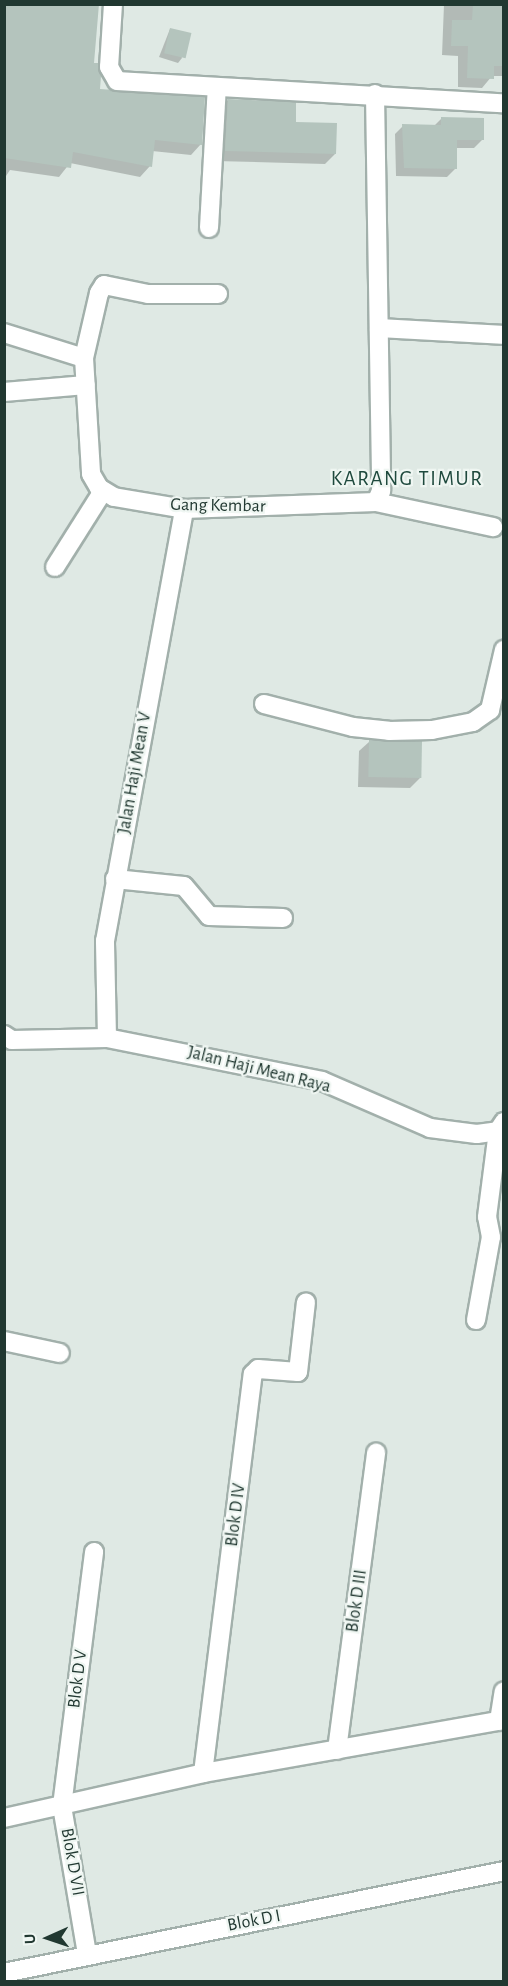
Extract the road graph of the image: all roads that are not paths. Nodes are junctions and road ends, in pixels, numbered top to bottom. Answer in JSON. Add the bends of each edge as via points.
{"nodes":[{"id":1,"x":113,"y":4,"type":"edge"},
{"id":2,"x":217,"y":87,"type":"junction"},
{"id":3,"x":375,"y":94,"type":"junction"},
{"id":4,"x":504,"y":103,"type":"edge"},
{"id":5,"x":209,"y":228,"type":"dead end"},
{"id":6,"x":218,"y":294,"type":"dead end"},
{"id":7,"x":379,"y":328,"type":"junction"},
{"id":8,"x":4,"y":333,"type":"edge"},
{"id":9,"x":504,"y":335,"type":"edge"},
{"id":10,"x":84,"y":358,"type":"junction"},
{"id":11,"x":86,"y":385,"type":"junction"},
{"id":12,"x":4,"y":392,"type":"edge"},
{"id":13,"x":103,"y":491,"type":"junction"},
{"id":14,"x":376,"y":502,"type":"junction"},
{"id":15,"x":184,"y":509,"type":"junction"},
{"id":16,"x":492,"y":527,"type":"dead end"},
{"id":17,"x":55,"y":567,"type":"dead end"},
{"id":18,"x":504,"y":650,"type":"edge"},
{"id":19,"x":264,"y":704,"type":"dead end"},
{"id":20,"x":115,"y":879,"type":"junction"},
{"id":21,"x":283,"y":918,"type":"dead end"},
{"id":22,"x":4,"y":1035,"type":"edge"},
{"id":23,"x":107,"y":1038,"type":"junction"},
{"id":24,"x":501,"y":1126,"type":"edge"},
{"id":25,"x":306,"y":1302,"type":"dead end"},
{"id":26,"x":476,"y":1320,"type":"dead end"},
{"id":27,"x":4,"y":1341,"type":"edge"},
{"id":28,"x":60,"y":1353,"type":"dead end"},
{"id":29,"x":376,"y":1453,"type":"dead end"},
{"id":30,"x":94,"y":1552,"type":"dead end"},
{"id":31,"x":504,"y":1690,"type":"edge"},
{"id":32,"x":501,"y":1724,"type":"edge"},
{"id":33,"x":337,"y":1750,"type":"junction"},
{"id":34,"x":204,"y":1773,"type":"junction"},
{"id":35,"x":62,"y":1806,"type":"junction"},
{"id":36,"x":4,"y":1818,"type":"edge"},
{"id":37,"x":504,"y":1871,"type":"edge"},
{"id":38,"x":87,"y":1954,"type":"junction"},
{"id":39,"x":4,"y":1973,"type":"edge"}],
"edges":[{"from":1,"to":2,"type":"street","via":[[109,67],[117,81]]},
{"from":2,"to":3,"type":"street"},
{"from":2,"to":5,"type":"street"},
{"from":3,"to":4,"type":"street"},
{"from":3,"to":7,"type":"street"},
{"from":6,"to":10,"type":"street","via":[[148,294],[104,285]]},
{"from":7,"to":9,"type":"street"},
{"from":7,"to":14,"type":"street","via":[[381,491]]},
{"from":8,"to":10,"type":"street"},
{"from":10,"to":11,"type":"street"},
{"from":11,"to":12,"type":"street"},
{"from":11,"to":13,"type":"street","via":[[91,474]]},
{"from":13,"to":15,"type":"street","name":"Gang Kembar","via":[[114,497]]},
{"from":13,"to":17,"type":"street"},
{"from":14,"to":15,"type":"street","name":"Gang Kembar"},
{"from":14,"to":16,"type":"street","name":"Gang Kembar"},
{"from":15,"to":20,"type":"street","name":"Jalan Haji Mean V"},
{"from":18,"to":19,"type":"street","via":[[490,710],[473,722],[432,730],[389,731],[353,727]]},
{"from":20,"to":21,"type":"street","via":[[184,886],[209,916]]},
{"from":20,"to":23,"type":"street","name":"Jalan Haji Mean V","via":[[105,941]]},
{"from":22,"to":23,"type":"street","name":"Jalan Haji Mean Raya","via":[[22,1041]]},
{"from":23,"to":24,"type":"street","name":"Jalan Haji Mean Raya","via":[[322,1081],[430,1128],[477,1134]]},
{"from":24,"to":26,"type":"street","via":[[487,1217],[491,1237]]},
{"from":25,"to":34,"type":"street","name":"Blok D IV","via":[[298,1372],[258,1369],[254,1374]]},
{"from":27,"to":28,"type":"street"},
{"from":29,"to":33,"type":"street","name":"Blok D III"},
{"from":30,"to":35,"type":"street","name":"Blok D V"},
{"from":31,"to":32,"type":"street"},
{"from":32,"to":33,"type":"street"},
{"from":33,"to":34,"type":"street"},
{"from":34,"to":35,"type":"street"},
{"from":35,"to":36,"type":"street"},
{"from":35,"to":38,"type":"street","name":"Blok D VII"},
{"from":37,"to":38,"type":"street","name":"Blok D I"},
{"from":38,"to":39,"type":"street","name":"Blok D I"}]}
